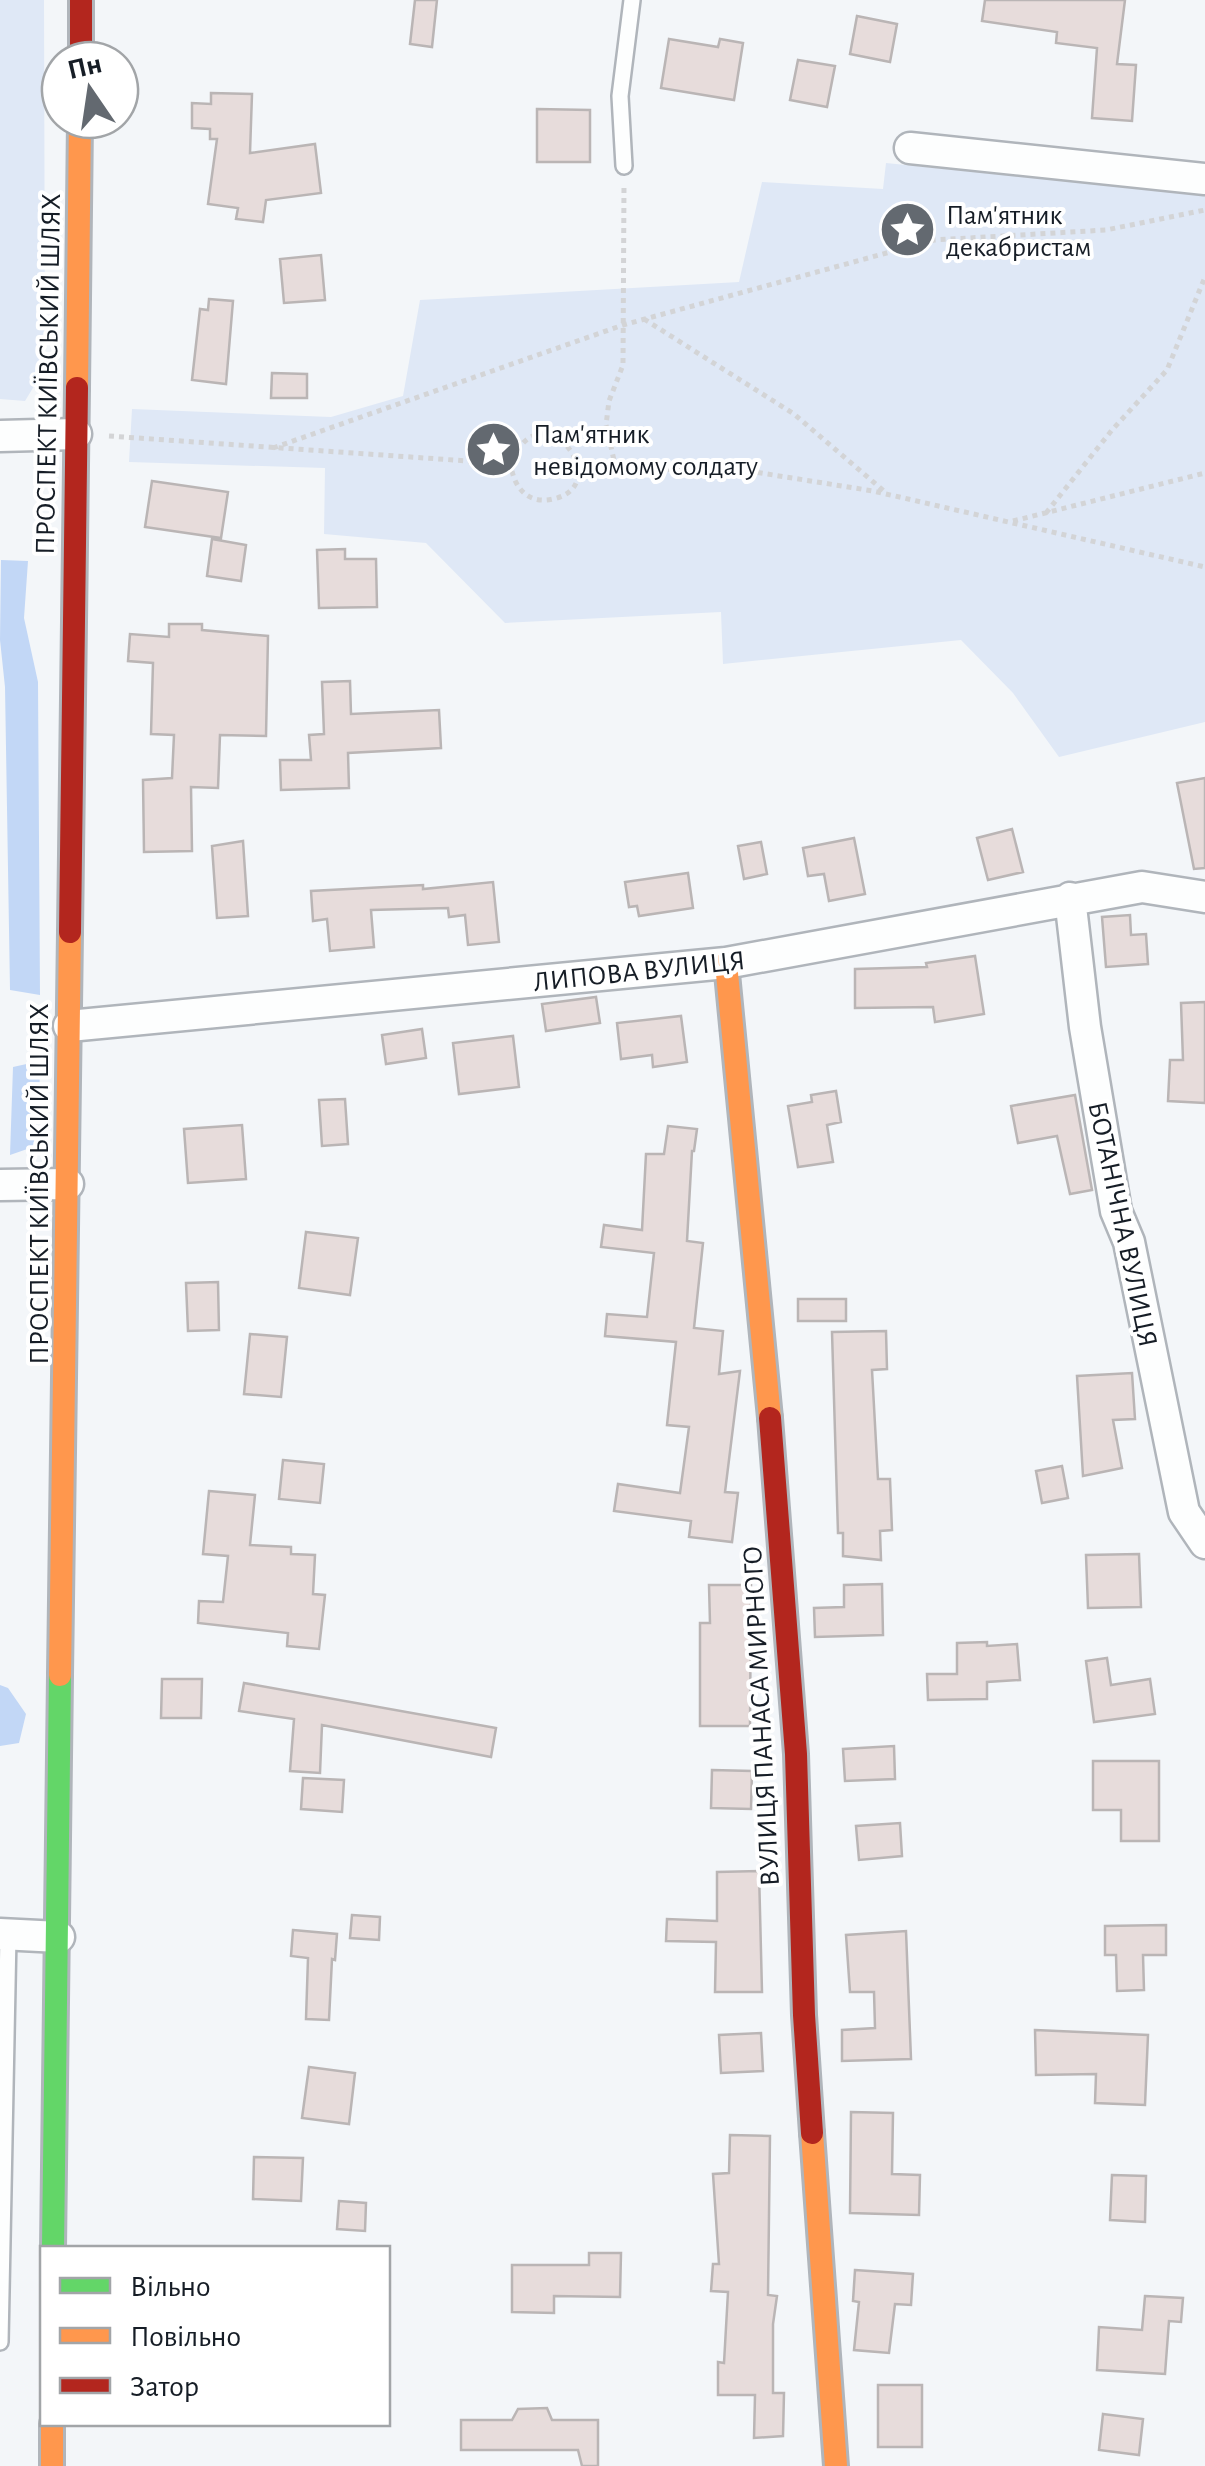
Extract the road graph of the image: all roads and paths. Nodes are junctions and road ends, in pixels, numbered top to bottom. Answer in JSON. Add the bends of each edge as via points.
{"nodes":[{"id":1,"x":81,"y":0,"type":"edge"},
{"id":2,"x":632,"y":0,"type":"edge"},
{"id":3,"x":81,"y":40,"type":"edge"},
{"id":4,"x":80,"y":140,"type":"edge"},
{"id":5,"x":910,"y":148,"type":"dead end"},
{"id":6,"x":624,"y":166,"type":"joint"},
{"id":7,"x":1205,"y":179,"type":"edge"},
{"id":8,"x":1205,"y":210,"type":"edge"},
{"id":9,"x":1205,"y":278,"type":"edge"},
{"id":10,"x":644,"y":319,"type":"junction"},
{"id":11,"x":623,"y":325,"type":"junction"},
{"id":12,"x":76,"y":434,"type":"junction"},
{"id":13,"x":0,"y":436,"type":"edge"},
{"id":14,"x":274,"y":448,"type":"junction"},
{"id":15,"x":511,"y":464,"type":"junction"},
{"id":16,"x":616,"y":468,"type":"junction"},
{"id":17,"x":578,"y":470,"type":"junction"},
{"id":18,"x":1205,"y":473,"type":"edge"},
{"id":19,"x":887,"y":494,"type":"junction"},
{"id":20,"x":1046,"y":513,"type":"junction"},
{"id":21,"x":1010,"y":522,"type":"junction"},
{"id":22,"x":1205,"y":567,"type":"edge"},
{"id":23,"x":1205,"y":896,"type":"edge"},
{"id":24,"x":1070,"y":898,"type":"junction"},
{"id":25,"x":726,"y":963,"type":"junction"},
{"id":26,"x":69,"y":1026,"type":"junction"},
{"id":27,"x":68,"y":1184,"type":"junction"},
{"id":28,"x":0,"y":1185,"type":"edge"},
{"id":29,"x":1205,"y":1543,"type":"edge"},
{"id":30,"x":4,"y":1934,"type":"edge"},
{"id":31,"x":59,"y":1937,"type":"junction"},
{"id":32,"x":53,"y":2246,"type":"edge"},
{"id":33,"x":0,"y":2342,"type":"edge"},
{"id":34,"x":52,"y":2426,"type":"edge"},
{"id":35,"x":52,"y":2466,"type":"edge"},
{"id":36,"x":836,"y":2466,"type":"edge"}],
"edges":[{"from":1,"to":3,"type":"main road"},
{"from":2,"to":6,"type":"lane","via":[[620,96]]},
{"from":4,"to":12,"type":"main road","name":"ПРОСПЕКТ КИЇВСЬКИЙ ШЛЯХ"},
{"from":5,"to":7,"type":"street"},
{"from":6,"to":11,"type":"path"},
{"from":8,"to":10,"type":"path","via":[[1106,230],[934,240]]},
{"from":9,"to":20,"type":"path","via":[[1167,370]]},
{"from":10,"to":11,"type":"path"},
{"from":10,"to":19,"type":"path","via":[[794,414]]},
{"from":11,"to":14,"type":"path"},
{"from":11,"to":16,"type":"path","via":[[622,366],[606,425]]},
{"from":12,"to":13,"type":"street"},
{"from":12,"to":14,"type":"path"},
{"from":12,"to":26,"type":"main road","name":"ПРОСПЕКТ КИЇВСЬКИЙ ШЛЯХ"},
{"from":14,"to":15,"type":"path"},
{"from":15,"to":17,"type":"path","via":[[530,438],[550,435],[572,450]]},
{"from":15,"to":17,"type":"path","via":[[518,489],[549,501],[571,488]]},
{"from":16,"to":17,"type":"path"},
{"from":16,"to":19,"type":"path","via":[[736,469]]},
{"from":18,"to":20,"type":"path"},
{"from":19,"to":21,"type":"path"},
{"from":20,"to":21,"type":"path"},
{"from":21,"to":22,"type":"path"},
{"from":23,"to":24,"type":"street","name":"ЛИПОВА ВУЛИЦЯ","via":[[1142,887]]},
{"from":24,"to":25,"type":"street","name":"ЛИПОВА ВУЛИЦЯ"},
{"from":24,"to":29,"type":"street","name":"БОТАНІЧНА ВУЛИЦЯ","via":[[1116,1211],[1184,1512]]},
{"from":25,"to":26,"type":"street","name":"ЛИПОВА ВУЛИЦЯ"},
{"from":25,"to":36,"type":"main road","name":"ВУЛИЦЯ ПАНАСА МИРНОГО","via":[[796,1754],[804,2015]]},
{"from":26,"to":27,"type":"main road","name":"ПРОСПЕКТ КИЇВСЬКИЙ ШЛЯХ"},
{"from":27,"to":28,"type":"street"},
{"from":27,"to":31,"type":"main road","name":"ПРОСПЕКТ КИЇВСЬКИЙ ШЛЯХ"},
{"from":30,"to":31,"type":"street"},
{"from":30,"to":33,"type":"lane"},
{"from":31,"to":32,"type":"main road","name":"ПРОСПЕКТ КИЇВСЬКИЙ ШЛЯХ"},
{"from":34,"to":35,"type":"main road"}]}
